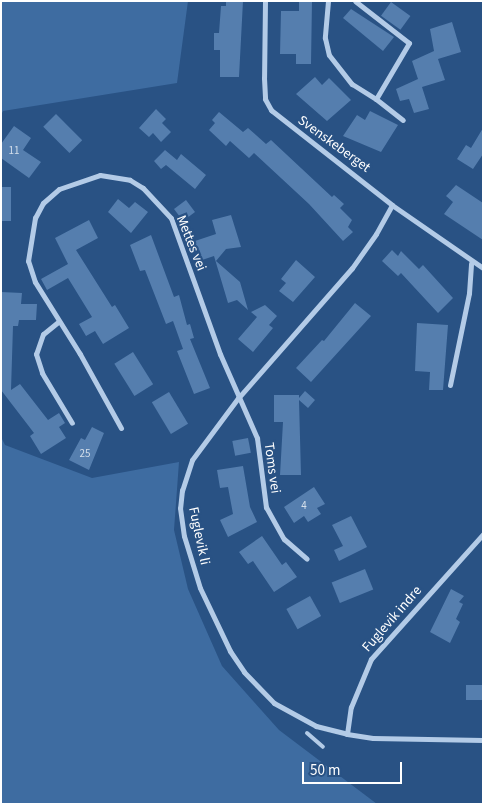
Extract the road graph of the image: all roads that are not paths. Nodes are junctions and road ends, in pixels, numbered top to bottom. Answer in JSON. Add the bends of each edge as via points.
{"nodes":[{"id":1,"x":265,"y":1,"type":"edge"},
{"id":2,"x":328,"y":1,"type":"edge"},
{"id":3,"x":355,"y":1,"type":"edge"},
{"id":4,"x":376,"y":100,"type":"junction"},
{"id":5,"x":403,"y":120,"type":"dead end"},
{"id":6,"x":392,"y":205,"type":"junction"},
{"id":7,"x":471,"y":263,"type":"junction"},
{"id":8,"x":483,"y":268,"type":"edge"},
{"id":9,"x":58,"y":322,"type":"junction"},
{"id":10,"x":450,"y":385,"type":"dead end"},
{"id":11,"x":238,"y":398,"type":"junction"},
{"id":12,"x":72,"y":423,"type":"dead end"},
{"id":13,"x":121,"y":428,"type":"dead end"},
{"id":14,"x":483,"y":534,"type":"edge"},
{"id":15,"x":307,"y":560,"type":"dead end"},
{"id":16,"x":307,"y":733,"type":"dead end"},
{"id":17,"x":347,"y":734,"type":"junction"},
{"id":18,"x":483,"y":740,"type":"edge"},
{"id":19,"x":324,"y":747,"type":"dead end"}],
"edges":[{"from":1,"to":6,"type":"street","name":"Svenskeberget","via":[[265,99],[271,110]]},
{"from":2,"to":4,"type":"street","via":[[325,38],[329,55],[352,84]]},
{"from":3,"to":4,"type":"street","via":[[408,43]]},
{"from":4,"to":5,"type":"street"},
{"from":6,"to":7,"type":"street","name":"Svenskeberget"},
{"from":6,"to":11,"type":"street","name":"Fuglevik li","via":[[352,268]]},
{"from":7,"to":8,"type":"street","name":"Svenskeberget"},
{"from":7,"to":10,"type":"street","via":[[469,293]]},
{"from":9,"to":11,"type":"street","name":"Mettes vei","via":[[34,282],[28,261],[34,218],[43,203],[59,189],[80,180],[100,175],[130,180],[143,188],[171,218]]},
{"from":9,"to":12,"type":"street","via":[[43,334],[36,354],[42,373]]},
{"from":9,"to":13,"type":"street","name":"Mettes vei","via":[[80,354]]},
{"from":11,"to":15,"type":"street","name":"Toms vei","via":[[257,438],[266,507],[284,539]]},
{"from":11,"to":17,"type":"street","name":"Fuglevik li","via":[[192,460],[182,490],[180,508],[184,536],[200,588],[230,651],[244,672],[274,703],[316,726]]},
{"from":14,"to":17,"type":"street","name":"Fuglevik indre","via":[[371,659],[351,708]]},
{"from":16,"to":19,"type":"lane"},
{"from":17,"to":18,"type":"street","name":"Fuglevik li","via":[[373,738]]}]}
